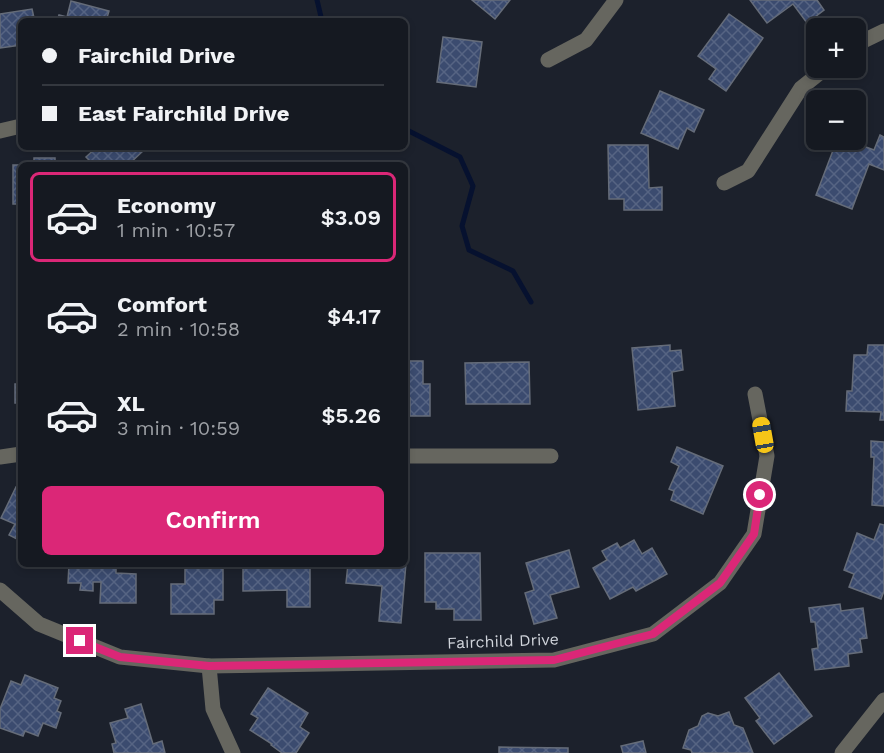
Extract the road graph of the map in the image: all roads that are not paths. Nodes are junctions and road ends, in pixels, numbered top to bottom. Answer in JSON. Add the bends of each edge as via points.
{"nodes":[{"id":1,"x":616,"y":0,"type":"edge"},
{"id":2,"x":884,"y":31,"type":"edge"},
{"id":3,"x":866,"y":40,"type":"edge"},
{"id":4,"x":548,"y":60,"type":"dead end"},
{"id":5,"x":814,"y":78,"type":"edge"},
{"id":6,"x":18,"y":127,"type":"edge"},
{"id":7,"x":0,"y":131,"type":"edge"},
{"id":8,"x":724,"y":183,"type":"dead end"},
{"id":9,"x":755,"y":394,"type":"dead end"},
{"id":10,"x":18,"y":454,"type":"edge"},
{"id":11,"x":408,"y":456,"type":"edge"},
{"id":12,"x":550,"y":456,"type":"dead end"},
{"id":13,"x":0,"y":457,"type":"edge"},
{"id":14,"x":0,"y":590,"type":"edge"},
{"id":15,"x":209,"y":666,"type":"junction"},
{"id":16,"x":884,"y":700,"type":"edge"},
{"id":17,"x":233,"y":753,"type":"edge"},
{"id":18,"x":842,"y":753,"type":"edge"}],
"edges":[{"from":1,"to":4,"type":"street","via":[[586,40]]},
{"from":2,"to":3,"type":"street"},
{"from":5,"to":8,"type":"street","via":[[801,88],[748,171]]},
{"from":6,"to":7,"type":"street"},
{"from":9,"to":15,"type":"street","name":"Fairchild Drive","via":[[767,456],[754,534],[720,583],[653,634],[554,660]]},
{"from":10,"to":13,"type":"street"},
{"from":11,"to":12,"type":"street"},
{"from":14,"to":15,"type":"street","name":"Fairchild Drive","via":[[39,624],[120,657]]},
{"from":15,"to":17,"type":"street","via":[[213,709]]},
{"from":16,"to":18,"type":"street"}]}
